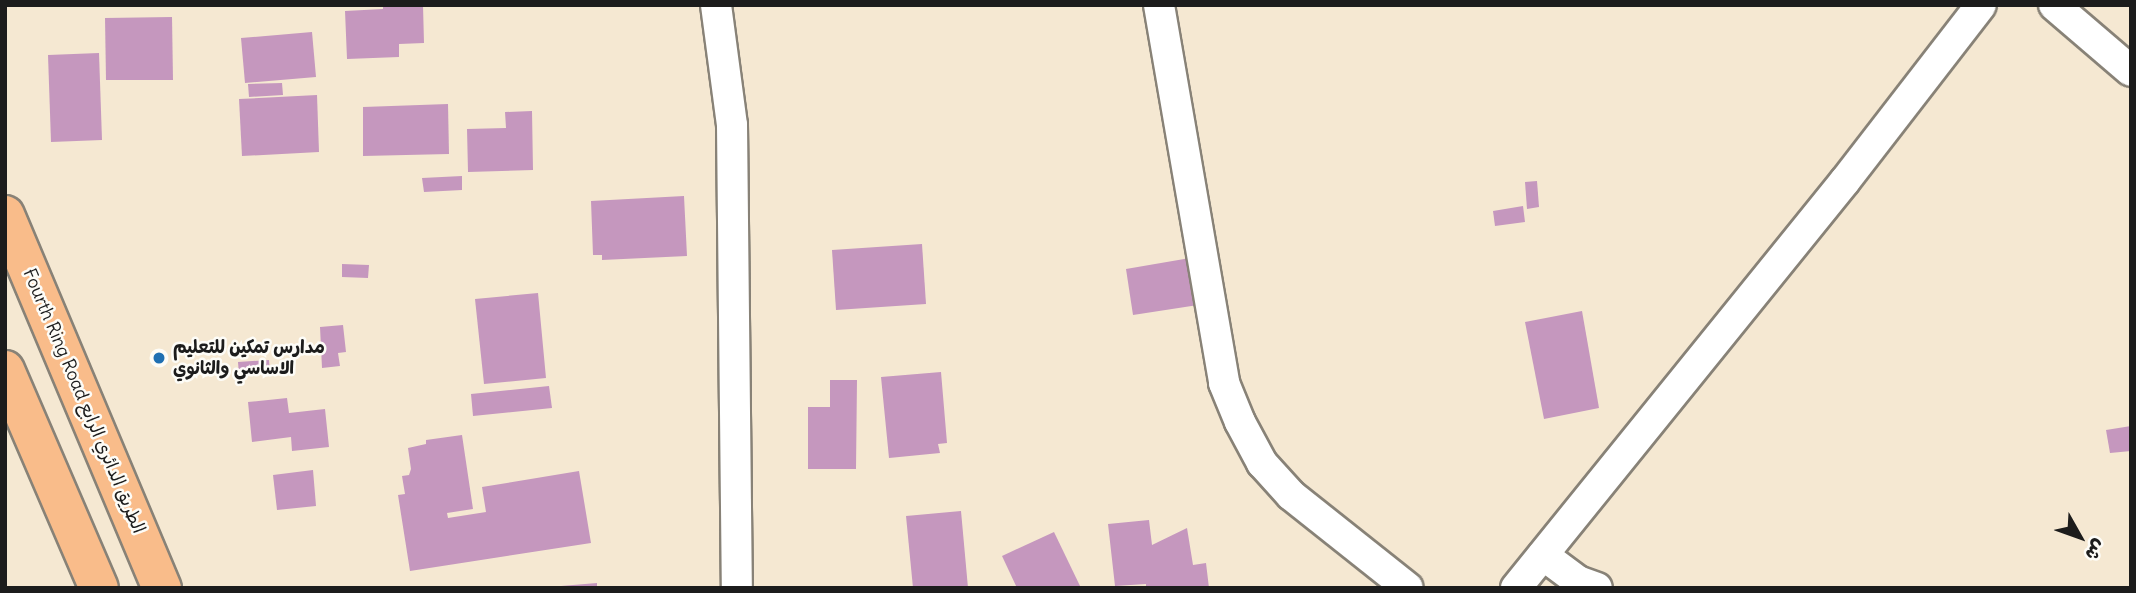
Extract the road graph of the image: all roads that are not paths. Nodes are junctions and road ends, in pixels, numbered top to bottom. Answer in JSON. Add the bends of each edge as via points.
{"nodes":[{"id":1,"x":716,"y":5,"type":"edge"},
{"id":2,"x":1159,"y":5,"type":"edge"},
{"id":3,"x":1981,"y":5,"type":"edge"},
{"id":4,"x":2054,"y":5,"type":"edge"},
{"id":5,"x":2131,"y":71,"type":"edge"},
{"id":6,"x":5,"y":215,"type":"edge"},
{"id":7,"x":5,"y":370,"type":"edge"},
{"id":8,"x":1543,"y":555,"type":"junction"},
{"id":9,"x":168,"y":584,"type":"edge"},
{"id":10,"x":99,"y":588,"type":"edge"},
{"id":11,"x":737,"y":588,"type":"edge"},
{"id":12,"x":1408,"y":588,"type":"edge"},
{"id":13,"x":1516,"y":588,"type":"edge"},
{"id":14,"x":1597,"y":588,"type":"edge"}],
"edges":[{"from":1,"to":11,"type":"street","via":[[732,125]]},
{"from":2,"to":12,"type":"street","via":[[1224,383],[1240,422],[1262,463],[1291,495]]},
{"from":3,"to":8,"type":"street"},
{"from":4,"to":5,"type":"street"},
{"from":6,"to":9,"type":"main road","name":"Fourth Ring Road الطريق الدائري الرابع"},
{"from":7,"to":10,"type":"main road"},
{"from":8,"to":13,"type":"street"},
{"from":8,"to":14,"type":"street","via":[[1578,581]]}]}
